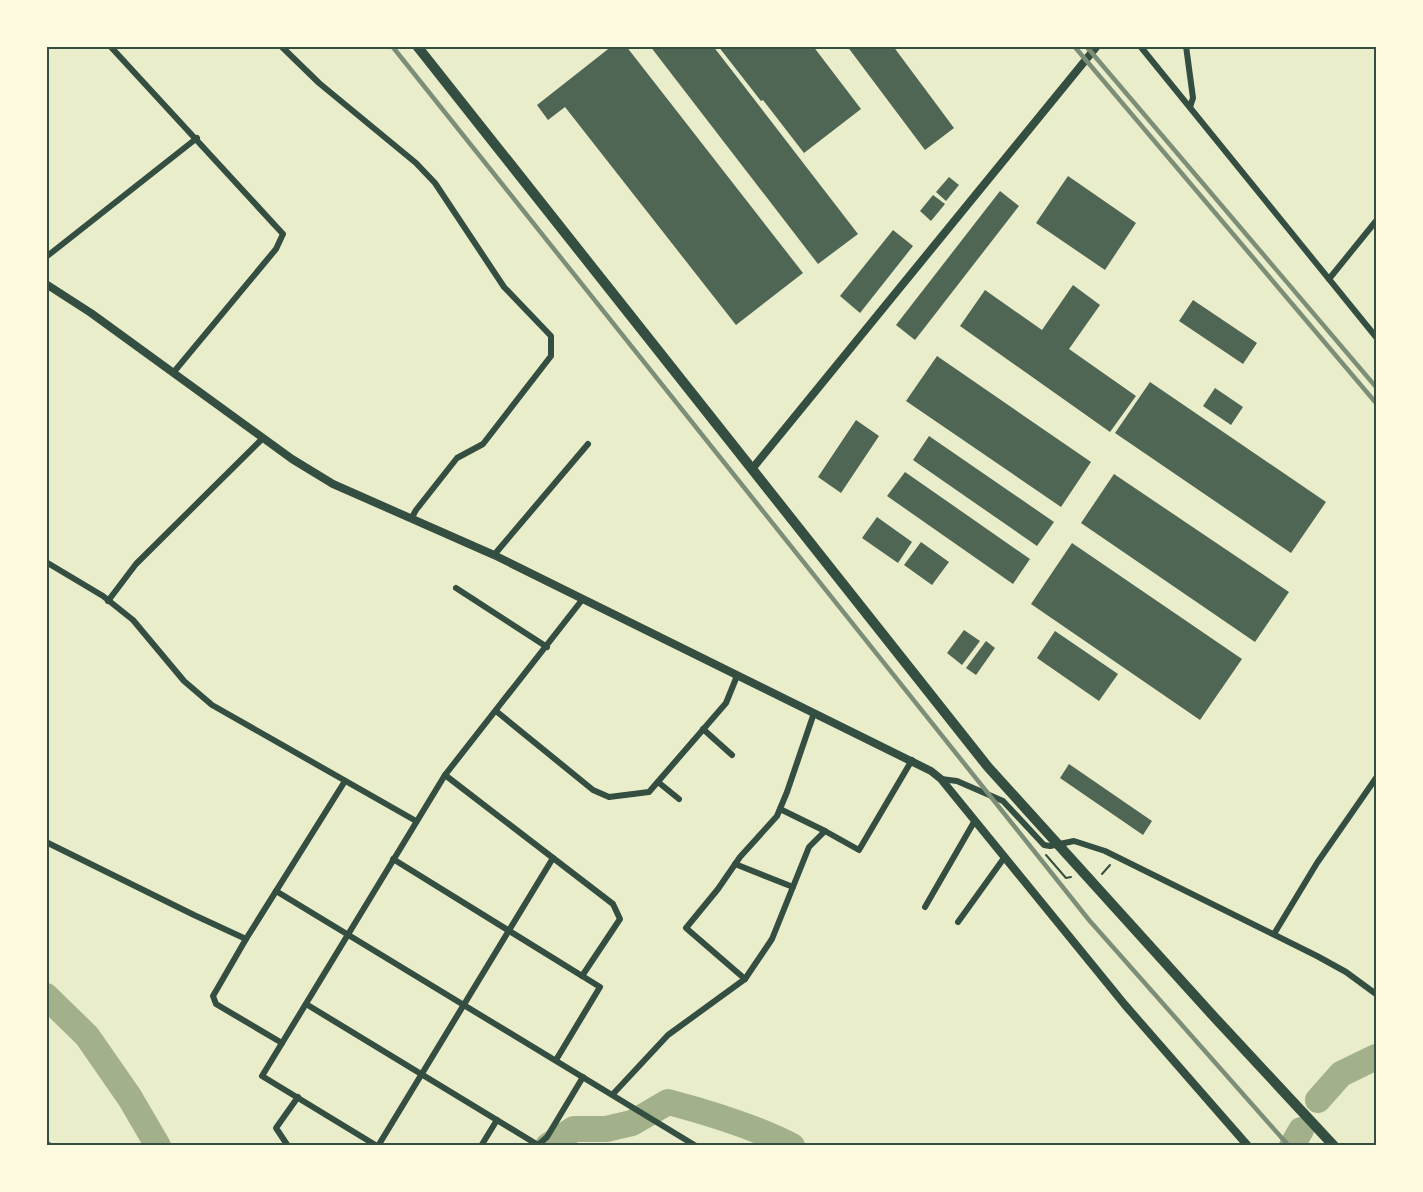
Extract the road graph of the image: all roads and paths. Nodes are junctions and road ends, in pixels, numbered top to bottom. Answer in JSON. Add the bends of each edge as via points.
{"nodes":[{"id":1,"x":110,"y":46,"type":"edge"},
{"id":2,"x":281,"y":46,"type":"edge"},
{"id":3,"x":417,"y":46,"type":"edge"},
{"id":4,"x":1097,"y":46,"type":"edge"},
{"id":5,"x":1140,"y":46,"type":"edge"},
{"id":6,"x":1186,"y":46,"type":"edge"},
{"id":7,"x":1190,"y":107,"type":"junction"},
{"id":8,"x":197,"y":138,"type":"junction"},
{"id":9,"x":1377,"y":221,"type":"edge"},
{"id":10,"x":46,"y":257,"type":"edge"},
{"id":11,"x":1329,"y":279,"type":"junction"},
{"id":12,"x":46,"y":284,"type":"edge"},
{"id":13,"x":1377,"y":337,"type":"edge"},
{"id":14,"x":173,"y":373,"type":"junction"},
{"id":15,"x":263,"y":438,"type":"junction"},
{"id":16,"x":588,"y":444,"type":"dead end"},
{"id":17,"x":752,"y":468,"type":"junction"},
{"id":18,"x":411,"y":519,"type":"junction"},
{"id":19,"x":494,"y":555,"type":"junction"},
{"id":20,"x":47,"y":562,"type":"edge"},
{"id":21,"x":456,"y":588,"type":"dead end"},
{"id":22,"x":582,"y":600,"type":"junction"},
{"id":23,"x":108,"y":601,"type":"junction"},
{"id":24,"x":547,"y":647,"type":"junction"},
{"id":25,"x":737,"y":676,"type":"junction"},
{"id":26,"x":496,"y":711,"type":"junction"},
{"id":27,"x":814,"y":713,"type":"junction"},
{"id":28,"x":703,"y":729,"type":"junction"},
{"id":29,"x":732,"y":755,"type":"dead end"},
{"id":30,"x":912,"y":760,"type":"junction"},
{"id":31,"x":444,"y":775,"type":"junction"},
{"id":32,"x":1377,"y":778,"type":"edge"},
{"id":33,"x":941,"y":779,"type":"junction"},
{"id":34,"x":345,"y":780,"type":"junction"},
{"id":35,"x":658,"y":782,"type":"junction"},
{"id":36,"x":679,"y":799,"type":"dead end"},
{"id":37,"x":780,"y":809,"type":"junction"},
{"id":38,"x":416,"y":821,"type":"junction"},
{"id":39,"x":974,"y":822,"type":"junction"},
{"id":40,"x":825,"y":831,"type":"junction"},
{"id":41,"x":46,"y":842,"type":"edge"},
{"id":42,"x":1041,"y":842,"type":"junction"},
{"id":43,"x":1059,"y":844,"type":"junction"},
{"id":44,"x":553,"y":858,"type":"junction"},
{"id":45,"x":1004,"y":858,"type":"junction"},
{"id":46,"x":393,"y":859,"type":"junction"},
{"id":47,"x":1111,"y":863,"type":"dead end"},
{"id":48,"x":735,"y":864,"type":"junction"},
{"id":49,"x":1071,"y":877,"type":"dead end"},
{"id":50,"x":1107,"y":880,"type":"dead end"},
{"id":51,"x":793,"y":887,"type":"junction"},
{"id":52,"x":276,"y":891,"type":"junction"},
{"id":53,"x":925,"y":907,"type":"dead end"},
{"id":54,"x":958,"y":922,"type":"dead end"},
{"id":55,"x":509,"y":931,"type":"junction"},
{"id":56,"x":348,"y":934,"type":"junction"},
{"id":57,"x":1274,"y":934,"type":"junction"},
{"id":58,"x":246,"y":939,"type":"junction"},
{"id":59,"x":582,"y":976,"type":"junction"},
{"id":60,"x":745,"y":979,"type":"junction"},
{"id":61,"x":1377,"y":994,"type":"edge"},
{"id":62,"x":306,"y":1004,"type":"junction"},
{"id":63,"x":464,"y":1004,"type":"junction"},
{"id":64,"x":282,"y":1043,"type":"junction"},
{"id":65,"x":556,"y":1060,"type":"junction"},
{"id":66,"x":422,"y":1074,"type":"junction"},
{"id":67,"x":583,"y":1077,"type":"junction"},
{"id":68,"x":613,"y":1094,"type":"junction"},
{"id":69,"x":298,"y":1097,"type":"junction"},
{"id":70,"x":497,"y":1120,"type":"junction"},
{"id":71,"x":46,"y":1141,"type":"edge"},
{"id":72,"x":54,"y":1146,"type":"edge"},
{"id":73,"x":288,"y":1146,"type":"edge"},
{"id":74,"x":377,"y":1146,"type":"edge"},
{"id":75,"x":481,"y":1146,"type":"edge"},
{"id":76,"x":696,"y":1146,"type":"edge"},
{"id":77,"x":1248,"y":1146,"type":"edge"},
{"id":78,"x":1334,"y":1146,"type":"edge"}],
"edges":[{"from":1,"to":8,"type":"street"},
{"from":2,"to":18,"type":"street","via":[[435,183],[504,286],[551,336],[551,356],[483,444],[457,458]]},
{"from":3,"to":17,"type":"highway"},
{"from":4,"to":17,"type":"street"},
{"from":5,"to":7,"type":"street"},
{"from":6,"to":7,"type":"street","via":[[1193,98]]},
{"from":7,"to":11,"type":"street"},
{"from":8,"to":10,"type":"street"},
{"from":8,"to":14,"type":"street","via":[[284,234],[276,249]]},
{"from":9,"to":11,"type":"street"},
{"from":11,"to":13,"type":"street"},
{"from":12,"to":14,"type":"street"},
{"from":14,"to":15,"type":"street"},
{"from":15,"to":18,"type":"street","via":[[333,484]]},
{"from":15,"to":23,"type":"street","via":[[136,564]]},
{"from":16,"to":19,"type":"street"},
{"from":17,"to":43,"type":"highway","via":[[988,766]]},
{"from":18,"to":19,"type":"street"},
{"from":19,"to":22,"type":"street"},
{"from":20,"to":23,"type":"street"},
{"from":21,"to":24,"type":"street"},
{"from":22,"to":24,"type":"street"},
{"from":22,"to":25,"type":"street"},
{"from":23,"to":34,"type":"street","via":[[133,621],[184,681],[212,705]]},
{"from":24,"to":26,"type":"street"},
{"from":25,"to":27,"type":"street"},
{"from":25,"to":28,"type":"street","via":[[726,703]]},
{"from":26,"to":31,"type":"street"},
{"from":26,"to":35,"type":"street","via":[[593,790],[609,797],[649,792]]},
{"from":27,"to":30,"type":"street"},
{"from":27,"to":37,"type":"street"},
{"from":28,"to":29,"type":"street"},
{"from":28,"to":35,"type":"street"},
{"from":30,"to":33,"type":"street"},
{"from":30,"to":40,"type":"street","via":[[859,850]]},
{"from":31,"to":38,"type":"street"},
{"from":31,"to":44,"type":"street"},
{"from":32,"to":57,"type":"street","via":[[1317,863]]},
{"from":33,"to":39,"type":"street"},
{"from":33,"to":42,"type":"street","via":[[957,781],[1003,801]]},
{"from":34,"to":38,"type":"street"},
{"from":34,"to":52,"type":"street"},
{"from":35,"to":36,"type":"street"},
{"from":37,"to":40,"type":"street"},
{"from":37,"to":48,"type":"street"},
{"from":38,"to":46,"type":"street"},
{"from":39,"to":45,"type":"street"},
{"from":39,"to":53,"type":"street"},
{"from":40,"to":51,"type":"street","via":[[809,847]]},
{"from":41,"to":58,"type":"street"},
{"from":42,"to":43,"type":"street"},
{"from":42,"to":49,"type":"path","via":[[1038,846],[1066,878]]},
{"from":43,"to":57,"type":"street","via":[[1074,841],[1105,851]]},
{"from":43,"to":78,"type":"highway"},
{"from":44,"to":55,"type":"street"},
{"from":44,"to":59,"type":"street","via":[[613,904],[620,919]]},
{"from":45,"to":54,"type":"street"},
{"from":45,"to":77,"type":"street"},
{"from":46,"to":55,"type":"street"},
{"from":46,"to":56,"type":"street"},
{"from":47,"to":50,"type":"path","via":[[1102,874]]},
{"from":48,"to":51,"type":"street"},
{"from":48,"to":60,"type":"street","via":[[686,928]]},
{"from":51,"to":60,"type":"street","via":[[772,939]]},
{"from":52,"to":56,"type":"street"},
{"from":52,"to":58,"type":"street"},
{"from":55,"to":59,"type":"street"},
{"from":55,"to":63,"type":"street"},
{"from":56,"to":62,"type":"street"},
{"from":56,"to":63,"type":"street"},
{"from":57,"to":61,"type":"street","via":[[1346,972]]},
{"from":58,"to":64,"type":"street","via":[[213,996],[216,1004]]},
{"from":59,"to":65,"type":"street","via":[[600,987]]},
{"from":60,"to":68,"type":"street","via":[[668,1035]]},
{"from":62,"to":64,"type":"street"},
{"from":62,"to":66,"type":"street"},
{"from":63,"to":65,"type":"street"},
{"from":63,"to":66,"type":"street"},
{"from":64,"to":69,"type":"street","via":[[262,1076]]},
{"from":65,"to":67,"type":"street"},
{"from":66,"to":70,"type":"street"},
{"from":66,"to":74,"type":"street"},
{"from":67,"to":68,"type":"street"},
{"from":67,"to":70,"type":"street","via":[[547,1137],[538,1144]]},
{"from":68,"to":76,"type":"street"},
{"from":69,"to":73,"type":"street","via":[[276,1128]]},
{"from":69,"to":74,"type":"street"},
{"from":70,"to":75,"type":"street"},
{"from":71,"to":72,"type":"path"}]}
